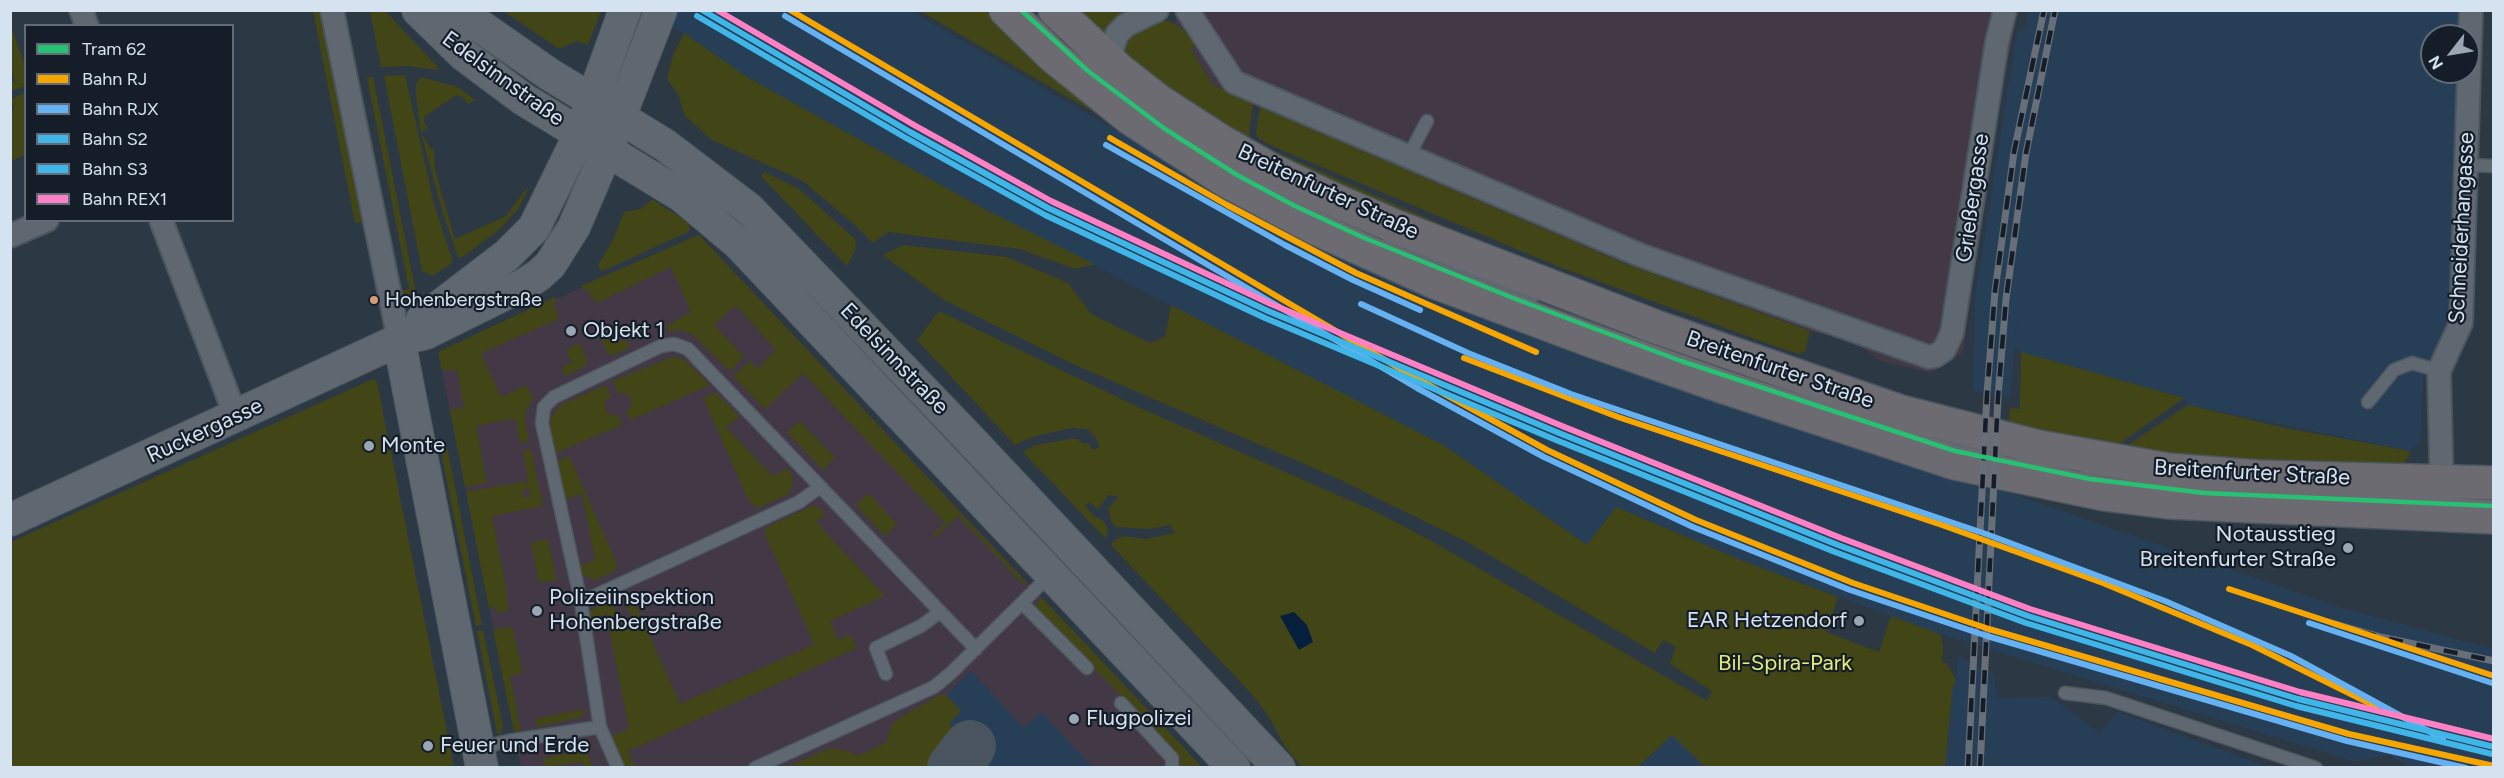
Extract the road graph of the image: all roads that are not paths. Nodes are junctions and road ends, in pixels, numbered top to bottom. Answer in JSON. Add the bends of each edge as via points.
{"nodes":[{"id":1,"x":332,"y":10,"type":"edge"},
{"id":2,"x":418,"y":10,"type":"edge"},
{"id":3,"x":457,"y":10,"type":"edge"},
{"id":4,"x":661,"y":10,"type":"edge"},
{"id":5,"x":1006,"y":10,"type":"edge"},
{"id":6,"x":1014,"y":10,"type":"edge"},
{"id":7,"x":1055,"y":10,"type":"edge"},
{"id":8,"x":1157,"y":10,"type":"edge"},
{"id":9,"x":1187,"y":10,"type":"edge"},
{"id":10,"x":2005,"y":10,"type":"edge"},
{"id":11,"x":2470,"y":10,"type":"edge"},
{"id":12,"x":621,"y":21,"type":"edge"},
{"id":13,"x":1110,"y":54,"type":"junction"},
{"id":14,"x":592,"y":101,"type":"junction"},
{"id":15,"x":619,"y":117,"type":"junction"},
{"id":16,"x":1427,"y":122,"type":"dead end"},
{"id":17,"x":580,"y":134,"type":"junction"},
{"id":18,"x":607,"y":150,"type":"junction"},
{"id":19,"x":1408,"y":157,"type":"junction"},
{"id":20,"x":2466,"y":165,"type":"junction"},
{"id":21,"x":2493,"y":166,"type":"edge"},
{"id":22,"x":42,"y":222,"type":"edge"},
{"id":23,"x":162,"y":222,"type":"edge"},
{"id":24,"x":10,"y":236,"type":"edge"},
{"id":25,"x":1375,"y":237,"type":"dead end"},
{"id":26,"x":1546,"y":306,"type":"dead end"},
{"id":27,"x":399,"y":340,"type":"junction"},
{"id":28,"x":2439,"y":371,"type":"junction"},
{"id":29,"x":2368,"y":402,"type":"dead end"},
{"id":30,"x":236,"y":417,"type":"junction"},
{"id":31,"x":1913,"y":433,"type":"dead end"},
{"id":32,"x":2011,"y":459,"type":"dead end"},
{"id":33,"x":2068,"y":471,"type":"dead end"},
{"id":34,"x":2493,"y":483,"type":"edge"},
{"id":35,"x":2172,"y":485,"type":"dead end"},
{"id":36,"x":820,"y":487,"type":"junction"},
{"id":37,"x":2442,"y":499,"type":"junction"},
{"id":38,"x":2493,"y":517,"type":"edge"},
{"id":39,"x":11,"y":520,"type":"edge"},
{"id":40,"x":1052,"y":574,"type":"junction"},
{"id":41,"x":581,"y":602,"type":"junction"},
{"id":42,"x":1022,"y":603,"type":"junction"},
{"id":43,"x":940,"y":612,"type":"junction"},
{"id":44,"x":975,"y":649,"type":"junction"},
{"id":45,"x":1087,"y":668,"type":"dead end"},
{"id":46,"x":886,"y":674,"type":"dead end"},
{"id":47,"x":2065,"y":693,"type":"dead end"},
{"id":48,"x":1121,"y":703,"type":"dead end"},
{"id":49,"x":600,"y":727,"type":"junction"},
{"id":50,"x":480,"y":758,"type":"edge"},
{"id":51,"x":618,"y":768,"type":"edge"},
{"id":52,"x":755,"y":768,"type":"edge"},
{"id":53,"x":1172,"y":768,"type":"edge"},
{"id":54,"x":1234,"y":768,"type":"edge"},
{"id":55,"x":1279,"y":768,"type":"edge"},
{"id":56,"x":2316,"y":768,"type":"edge"}],
"edges":[{"from":1,"to":27,"type":"street"},
{"from":2,"to":17,"type":"main road","name":"Edelsinnstraße","via":[[464,55],[523,99]]},
{"from":3,"to":14,"type":"main road","name":"Edelsinnstraße","via":[[499,42]]},
{"from":4,"to":15,"type":"main road","name":"Ruckergasse"},
{"from":5,"to":37,"type":"main road","name":"Breitenfurter Straße","via":[[1053,56],[1130,118],[1225,180],[1313,228],[1435,282],[1590,340],[1879,439],[2017,477],[2168,502]]},
{"from":6,"to":13,"type":"street","via":[[1062,54]]},
{"from":7,"to":13,"type":"main road","name":"Breitenfurter Straße"},
{"from":8,"to":13,"type":"street","via":[[1126,25]]},
{"from":9,"to":19,"type":"street","via":[[1234,82]]},
{"from":10,"to":19,"type":"street","name":"Grießergasse","via":[[1952,333],[1947,347],[1935,356],[1640,255]]},
{"from":11,"to":20,"type":"street","name":"Schneiderhangasse"},
{"from":12,"to":14,"type":"main road","name":"Ruckergasse"},
{"from":13,"to":37,"type":"main road","name":"Breitenfurter Straße","via":[[1165,105],[1222,142],[1342,204],[1656,327],[1901,412],[2038,447],[2168,470]]},
{"from":14,"to":15,"type":"main road","name":"Edelsinnstraße"},
{"from":14,"to":17,"type":"main road","name":"Ruckergasse"},
{"from":15,"to":18,"type":"main road","name":"Ruckergasse"},
{"from":15,"to":55,"type":"main road","name":"Edelsinnstraße","via":[[678,154],[768,228]]},
{"from":16,"to":19,"type":"lane"},
{"from":17,"to":18,"type":"main road","name":"Edelsinnstraße"},
{"from":17,"to":27,"type":"main road","name":"Ruckergasse","via":[[525,238]]},
{"from":18,"to":27,"type":"main road","name":"Ruckergasse","via":[[574,227],[540,275],[426,333]]},
{"from":18,"to":40,"type":"main road","name":"Edelsinnstraße","via":[[689,201],[739,244]]},
{"from":20,"to":21,"type":"lane"},
{"from":20,"to":28,"type":"street","name":"Schneiderhangasse","via":[[2461,323]]},
{"from":22,"to":24,"type":"street"},
{"from":23,"to":30,"type":"street"},
{"from":25,"to":26,"type":"lane","name":"Breitenfurter Straße"},
{"from":27,"to":30,"type":"main road","name":"Ruckergasse"},
{"from":27,"to":50,"type":"main road"},
{"from":28,"to":29,"type":"lane","via":[[2412,363],[2394,370]]},
{"from":28,"to":37,"type":"street","name":"Schneiderhangasse"},
{"from":30,"to":39,"type":"main road","name":"Ruckergasse"},
{"from":31,"to":32,"type":"lane"},
{"from":33,"to":35,"type":"lane","name":"Breitenfurter Straße"},
{"from":34,"to":37,"type":"main road","name":"Breitenfurter Straße"},
{"from":36,"to":41,"type":"lane","via":[[799,502]]},
{"from":36,"to":41,"type":"lane","via":[[688,349],[674,344],[661,346],[554,397],[544,407],[542,423]]},
{"from":36,"to":43,"type":"lane"},
{"from":37,"to":38,"type":"main road","name":"Breitenfurter Straße"},
{"from":40,"to":42,"type":"lane"},
{"from":40,"to":54,"type":"main road","name":"Edelsinnstraße"},
{"from":41,"to":49,"type":"lane"},
{"from":42,"to":44,"type":"lane"},
{"from":42,"to":45,"type":"lane"},
{"from":43,"to":44,"type":"lane"},
{"from":43,"to":46,"type":"lane","via":[[876,648]]},
{"from":44,"to":52,"type":"lane","via":[[933,687]]},
{"from":47,"to":56,"type":"lane","via":[[2106,698]]},
{"from":48,"to":53,"type":"lane","via":[[1172,758]]},
{"from":49,"to":50,"type":"lane","via":[[508,741]]},
{"from":49,"to":51,"type":"lane"}]}
